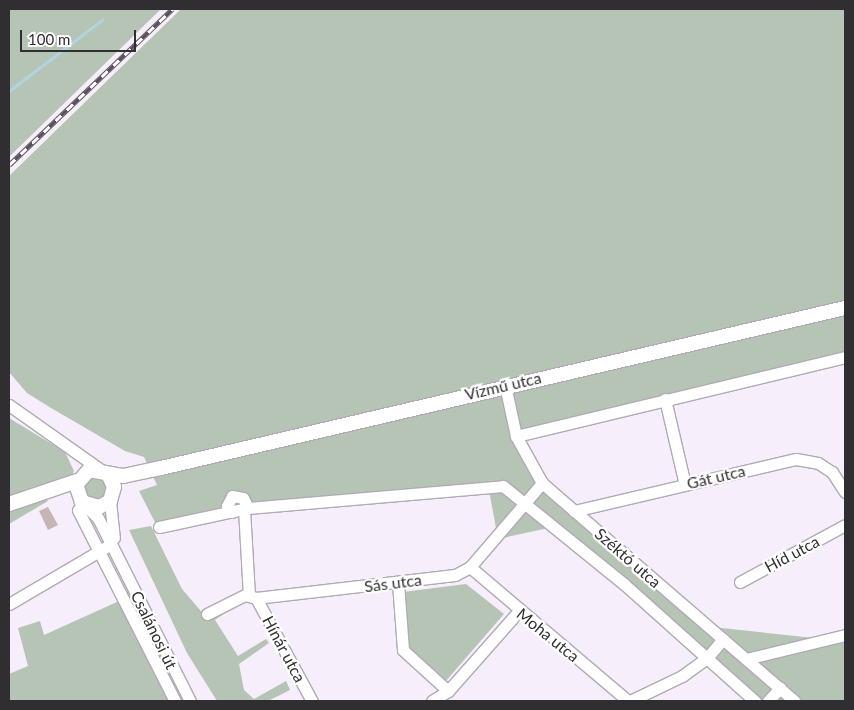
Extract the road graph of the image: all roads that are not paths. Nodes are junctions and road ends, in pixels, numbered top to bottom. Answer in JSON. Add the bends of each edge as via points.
{"nodes":[{"id":1,"x":845,"y":308,"type":"edge"},
{"id":2,"x":845,"y":357,"type":"edge"},
{"id":3,"x":504,"y":385,"type":"junction"},
{"id":4,"x":665,"y":399,"type":"junction"},
{"id":5,"x":9,"y":405,"type":"edge"},
{"id":6,"x":516,"y":436,"type":"junction"},
{"id":7,"x":71,"y":447,"type":"junction"},
{"id":8,"x":161,"y":468,"type":"junction"},
{"id":9,"x":105,"y":472,"type":"junction"},
{"id":10,"x":80,"y":478,"type":"junction"},
{"id":11,"x":542,"y":483,"type":"junction"},
{"id":12,"x":685,"y":484,"type":"junction"},
{"id":13,"x":845,"y":492,"type":"edge"},
{"id":14,"x":29,"y":497,"type":"junction"},
{"id":15,"x":112,"y":497,"type":"junction"},
{"id":16,"x":526,"y":502,"type":"junction"},
{"id":17,"x":9,"y":504,"type":"edge"},
{"id":18,"x":81,"y":504,"type":"junction"},
{"id":19,"x":241,"y":510,"type":"junction"},
{"id":20,"x":574,"y":510,"type":"junction"},
{"id":21,"x":845,"y":525,"type":"edge"},
{"id":22,"x":159,"y":527,"type":"dead end"},
{"id":23,"x":106,"y":548,"type":"junction"},
{"id":24,"x":119,"y":560,"type":"junction"},
{"id":25,"x":470,"y":567,"type":"junction"},
{"id":26,"x":740,"y":582,"type":"dead end"},
{"id":27,"x":398,"y":583,"type":"junction"},
{"id":28,"x":253,"y":597,"type":"junction"},
{"id":29,"x":9,"y":604,"type":"edge"},
{"id":30,"x":518,"y":612,"type":"junction"},
{"id":31,"x":207,"y":614,"type":"dead end"},
{"id":32,"x":845,"y":635,"type":"edge"},
{"id":33,"x":723,"y":638,"type":"junction"},
{"id":34,"x":707,"y":658,"type":"junction"},
{"id":35,"x":746,"y":659,"type":"junction"},
{"id":36,"x":780,"y":688,"type":"junction"},
{"id":37,"x":448,"y":691,"type":"junction"},
{"id":38,"x":175,"y":701,"type":"edge"},
{"id":39,"x":190,"y":701,"type":"edge"},
{"id":40,"x":312,"y":701,"type":"edge"},
{"id":41,"x":432,"y":701,"type":"edge"},
{"id":42,"x":629,"y":701,"type":"edge"},
{"id":43,"x":754,"y":701,"type":"edge"},
{"id":44,"x":768,"y":701,"type":"edge"},
{"id":45,"x":795,"y":701,"type":"edge"}],
"edges":[{"from":1,"to":3,"type":"main road","name":"Vízmű utca"},
{"from":2,"to":4,"type":"street"},
{"from":3,"to":6,"type":"street","name":"Széktó utca"},
{"from":3,"to":8,"type":"main road","name":"Vízmű utca"},
{"from":4,"to":6,"type":"street"},
{"from":4,"to":12,"type":"street"},
{"from":5,"to":7,"type":"street"},
{"from":6,"to":11,"type":"street","name":"Széktó utca"},
{"from":7,"to":9,"type":"street"},
{"from":7,"to":10,"type":"street"},
{"from":8,"to":9,"type":"main road"},
{"from":8,"to":15,"type":"main road"},
{"from":9,"to":10,"type":"main road"},
{"from":9,"to":15,"type":"main road"},
{"from":10,"to":14,"type":"main road"},
{"from":10,"to":18,"type":"main road"},
{"from":11,"to":16,"type":"street","name":"Sás utca"},
{"from":11,"to":20,"type":"street","name":"Széktó utca"},
{"from":12,"to":13,"type":"street","name":"Gát utca","via":[[806,458],[832,472]]},
{"from":12,"to":20,"type":"street","name":"Gát utca"},
{"from":14,"to":17,"type":"main road"},
{"from":14,"to":18,"type":"main road"},
{"from":15,"to":18,"type":"main road","via":[[99,507]]},
{"from":15,"to":24,"type":"street","name":"Csalánosi út","via":[[108,523]]},
{"from":16,"to":19,"type":"street","via":[[509,488],[492,484]]},
{"from":16,"to":25,"type":"street","name":"Sás utca"},
{"from":16,"to":34,"type":"street","name":"Széktó utca"},
{"from":18,"to":23,"type":"street","name":"Csalánosi út"},
{"from":19,"to":22,"type":"street"},
{"from":19,"to":28,"type":"street"},
{"from":20,"to":33,"type":"street","name":"Széktó utca"},
{"from":21,"to":26,"type":"street","name":"Híd utca"},
{"from":23,"to":24,"type":"street","name":"Csalánosi út"},
{"from":23,"to":29,"type":"street"},
{"from":23,"to":38,"type":"street"},
{"from":24,"to":39,"type":"street","name":"Csalánosi út"},
{"from":25,"to":27,"type":"street","name":"Sás utca","via":[[455,575]]},
{"from":25,"to":30,"type":"street","name":"Moha utca"},
{"from":27,"to":28,"type":"street","name":"Sás utca"},
{"from":27,"to":37,"type":"street","via":[[403,650]]},
{"from":28,"to":31,"type":"street","name":"Sás utca"},
{"from":28,"to":40,"type":"street","name":"Hínár utca"},
{"from":30,"to":37,"type":"street"},
{"from":30,"to":42,"type":"street","name":"Moha utca"},
{"from":32,"to":35,"type":"street"},
{"from":33,"to":34,"type":"street"},
{"from":33,"to":35,"type":"street","name":"Széktó utca"},
{"from":34,"to":42,"type":"street","via":[[682,676]]},
{"from":34,"to":43,"type":"street","name":"Széktó utca"},
{"from":35,"to":36,"type":"street","name":"Széktó utca"},
{"from":36,"to":44,"type":"street"},
{"from":36,"to":45,"type":"street","name":"Széktó utca"},
{"from":37,"to":41,"type":"street"}]}
